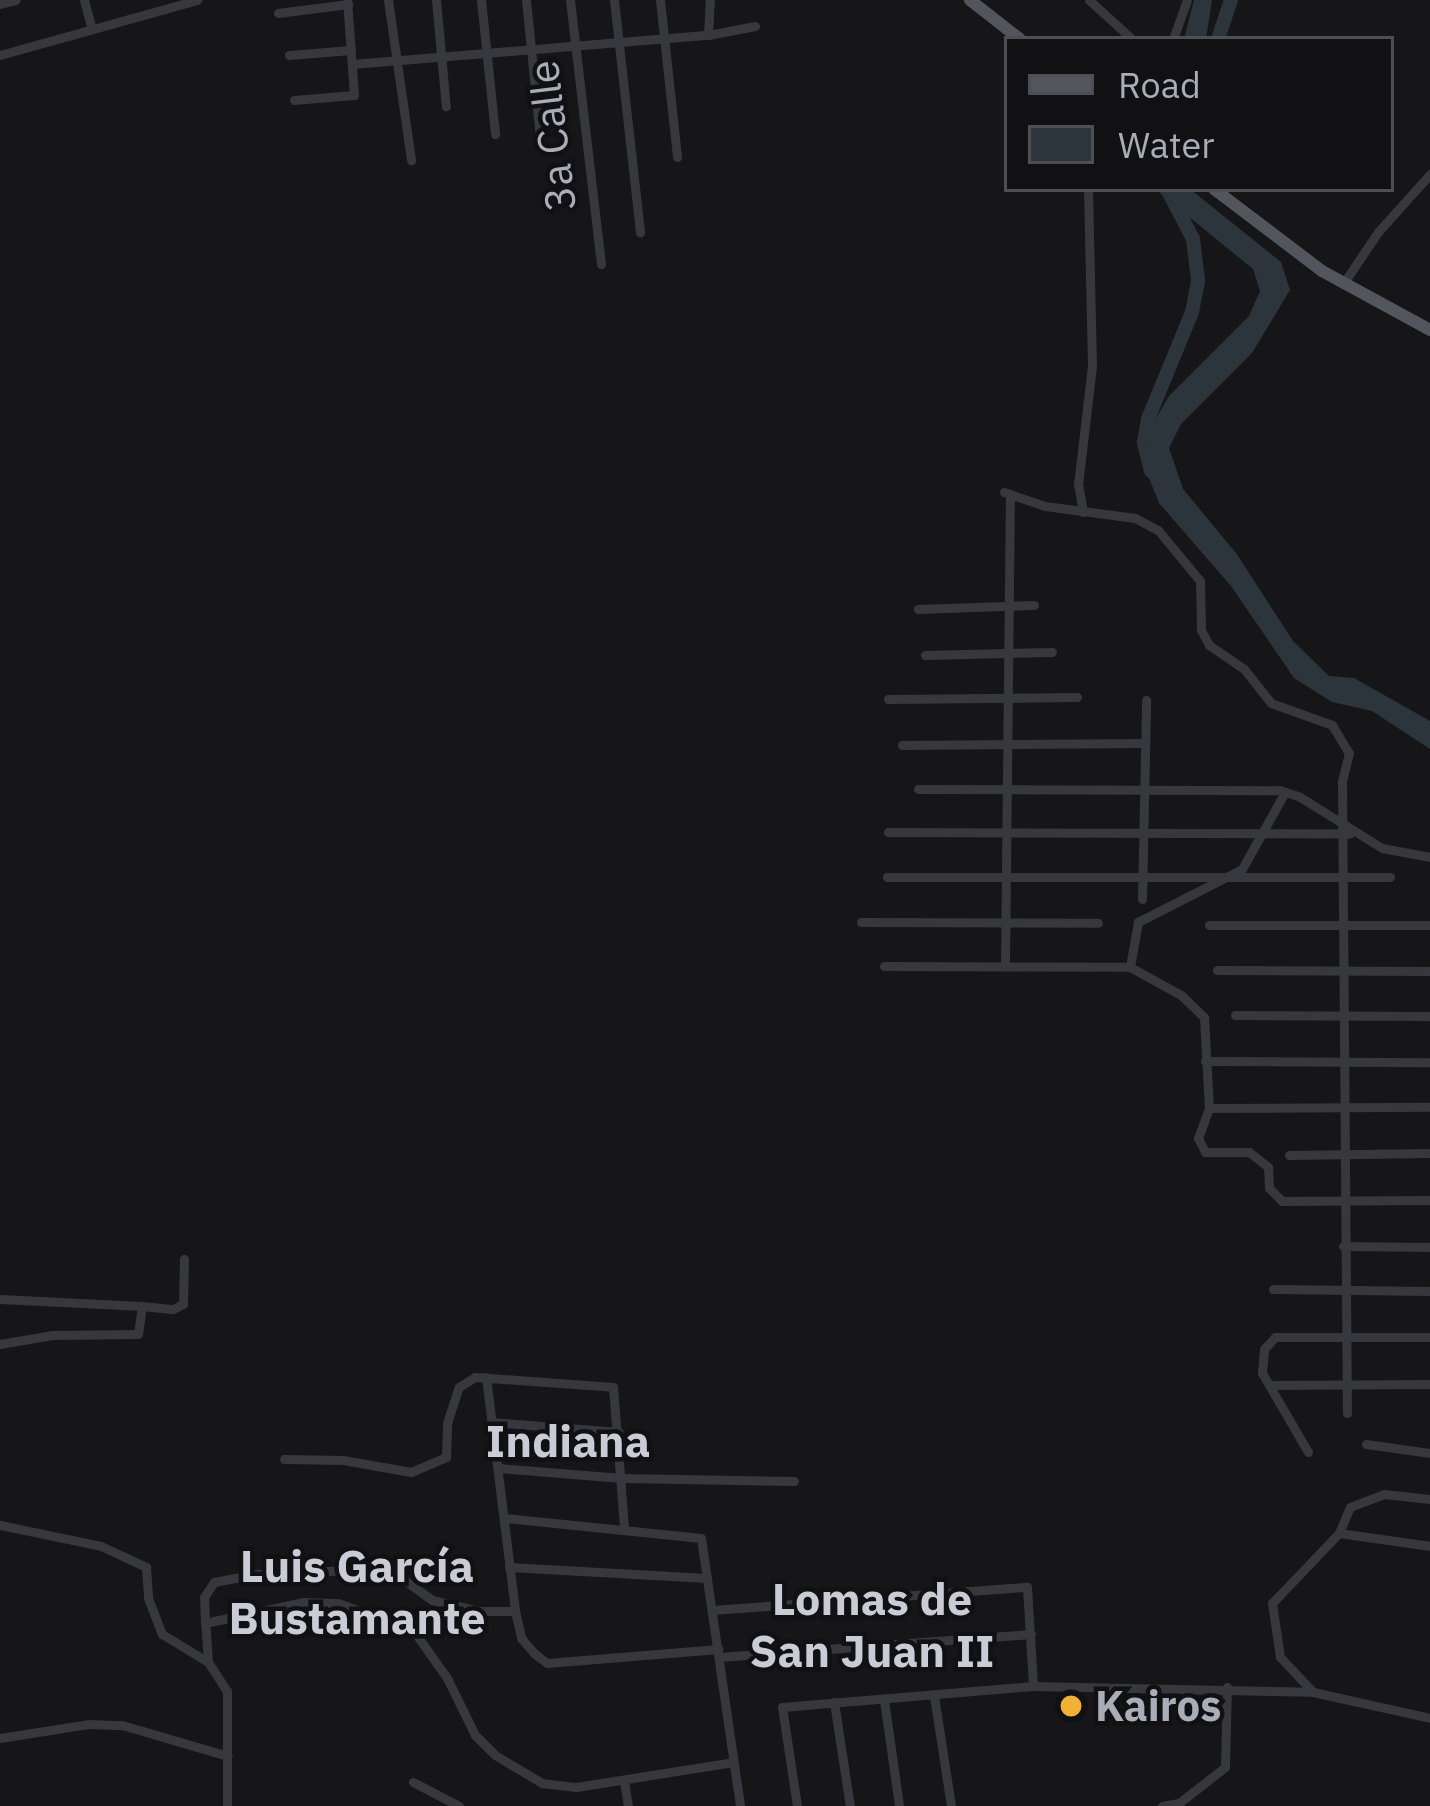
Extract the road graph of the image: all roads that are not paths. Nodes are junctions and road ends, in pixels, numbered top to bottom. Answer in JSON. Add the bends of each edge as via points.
{"nodes":[{"id":1,"x":16,"y":0,"type":"edge"},
{"id":2,"x":84,"y":0,"type":"edge"},
{"id":3,"x":196,"y":0,"type":"edge"},
{"id":4,"x":388,"y":0,"type":"edge"},
{"id":5,"x":436,"y":0,"type":"edge"},
{"id":6,"x":481,"y":0,"type":"edge"},
{"id":7,"x":526,"y":0,"type":"edge"},
{"id":8,"x":570,"y":0,"type":"edge"},
{"id":9,"x":614,"y":0,"type":"edge"},
{"id":10,"x":660,"y":0,"type":"edge"},
{"id":11,"x":710,"y":0,"type":"edge"},
{"id":12,"x":970,"y":0,"type":"edge"},
{"id":13,"x":1089,"y":0,"type":"edge"},
{"id":14,"x":1187,"y":0,"type":"edge"},
{"id":15,"x":348,"y":2,"type":"edge"},
{"id":16,"x":0,"y":4,"type":"edge"},
{"id":17,"x":278,"y":13,"type":"dead end"},
{"id":18,"x":755,"y":26,"type":"dead end"},
{"id":19,"x":92,"y":29,"type":"junction"},
{"id":20,"x":708,"y":35,"type":"junction"},
{"id":21,"x":1016,"y":36,"type":"edge"},
{"id":22,"x":1129,"y":36,"type":"edge"},
{"id":23,"x":1174,"y":36,"type":"edge"},
{"id":24,"x":662,"y":39,"type":"junction"},
{"id":25,"x":617,"y":43,"type":"junction"},
{"id":26,"x":574,"y":47,"type":"junction"},
{"id":27,"x":351,"y":50,"type":"junction"},
{"id":28,"x":531,"y":50,"type":"junction"},
{"id":29,"x":486,"y":54,"type":"junction"},
{"id":30,"x":289,"y":55,"type":"dead end"},
{"id":31,"x":0,"y":56,"type":"edge"},
{"id":32,"x":441,"y":57,"type":"junction"},
{"id":33,"x":394,"y":61,"type":"junction"},
{"id":34,"x":352,"y":64,"type":"junction"},
{"id":35,"x":294,"y":100,"type":"dead end"},
{"id":36,"x":446,"y":107,"type":"dead end"},
{"id":37,"x":495,"y":134,"type":"dead end"},
{"id":38,"x":541,"y":147,"type":"dead end"},
{"id":39,"x":677,"y":157,"type":"dead end"},
{"id":40,"x":411,"y":160,"type":"dead end"},
{"id":41,"x":1430,"y":174,"type":"edge"},
{"id":42,"x":1088,"y":192,"type":"edge"},
{"id":43,"x":1218,"y":192,"type":"edge"},
{"id":44,"x":640,"y":233,"type":"dead end"},
{"id":45,"x":601,"y":264,"type":"dead end"},
{"id":46,"x":1342,"y":284,"type":"junction"},
{"id":47,"x":1430,"y":330,"type":"edge"},
{"id":48,"x":1083,"y":512,"type":"junction"},
{"id":49,"x":1034,"y":605,"type":"dead end"},
{"id":50,"x":1009,"y":606,"type":"junction"},
{"id":51,"x":919,"y":609,"type":"dead end"},
{"id":52,"x":1052,"y":652,"type":"dead end"},
{"id":53,"x":1008,"y":653,"type":"junction"},
{"id":54,"x":925,"y":655,"type":"dead end"},
{"id":55,"x":1077,"y":697,"type":"dead end"},
{"id":56,"x":1008,"y":698,"type":"junction"},
{"id":57,"x":888,"y":699,"type":"dead end"},
{"id":58,"x":1146,"y":700,"type":"dead end"},
{"id":59,"x":1145,"y":743,"type":"junction"},
{"id":60,"x":1007,"y":744,"type":"junction"},
{"id":61,"x":902,"y":745,"type":"dead end"},
{"id":62,"x":918,"y":788,"type":"dead end"},
{"id":63,"x":1007,"y":788,"type":"junction"},
{"id":64,"x":1144,"y":788,"type":"junction"},
{"id":65,"x":1285,"y":792,"type":"junction"},
{"id":66,"x":1349,"y":831,"type":"junction"},
{"id":67,"x":887,"y":832,"type":"dead end"},
{"id":68,"x":1006,"y":832,"type":"junction"},
{"id":69,"x":1143,"y":833,"type":"junction"},
{"id":70,"x":1264,"y":833,"type":"junction"},
{"id":71,"x":1430,"y":857,"type":"edge"},
{"id":72,"x":886,"y":877,"type":"dead end"},
{"id":73,"x":1345,"y":877,"type":"junction"},
{"id":74,"x":1390,"y":877,"type":"dead end"},
{"id":75,"x":1006,"y":878,"type":"junction"},
{"id":76,"x":1142,"y":878,"type":"junction"},
{"id":77,"x":1224,"y":878,"type":"junction"},
{"id":78,"x":1142,"y":899,"type":"dead end"},
{"id":79,"x":861,"y":922,"type":"dead end"},
{"id":80,"x":1006,"y":922,"type":"junction"},
{"id":81,"x":1098,"y":922,"type":"dead end"},
{"id":82,"x":1209,"y":925,"type":"dead end"},
{"id":83,"x":1345,"y":925,"type":"junction"},
{"id":84,"x":1430,"y":926,"type":"edge"},
{"id":85,"x":884,"y":966,"type":"dead end"},
{"id":86,"x":1005,"y":967,"type":"junction"},
{"id":87,"x":1130,"y":967,"type":"junction"},
{"id":88,"x":1217,"y":970,"type":"dead end"},
{"id":89,"x":1344,"y":971,"type":"junction"},
{"id":90,"x":1430,"y":971,"type":"edge"},
{"id":91,"x":1234,"y":1016,"type":"dead end"},
{"id":92,"x":1344,"y":1016,"type":"junction"},
{"id":93,"x":1430,"y":1016,"type":"edge"},
{"id":94,"x":1204,"y":1061,"type":"junction"},
{"id":95,"x":1344,"y":1062,"type":"junction"},
{"id":96,"x":1430,"y":1062,"type":"edge"},
{"id":97,"x":1344,"y":1107,"type":"junction"},
{"id":98,"x":1430,"y":1107,"type":"edge"},
{"id":99,"x":1209,"y":1108,"type":"junction"},
{"id":100,"x":1430,"y":1153,"type":"edge"},
{"id":101,"x":1288,"y":1154,"type":"dead end"},
{"id":102,"x":1343,"y":1154,"type":"junction"},
{"id":103,"x":1430,"y":1200,"type":"edge"},
{"id":104,"x":1343,"y":1201,"type":"junction"},
{"id":105,"x":1343,"y":1246,"type":"junction"},
{"id":106,"x":1430,"y":1247,"type":"edge"},
{"id":107,"x":184,"y":1258,"type":"dead end"},
{"id":108,"x":1273,"y":1289,"type":"dead end"},
{"id":109,"x":1342,"y":1289,"type":"junction"},
{"id":110,"x":1430,"y":1291,"type":"edge"},
{"id":111,"x":0,"y":1298,"type":"edge"},
{"id":112,"x":142,"y":1306,"type":"junction"},
{"id":113,"x":1342,"y":1337,"type":"junction"},
{"id":114,"x":1430,"y":1337,"type":"edge"},
{"id":115,"x":0,"y":1344,"type":"edge"},
{"id":116,"x":486,"y":1377,"type":"junction"},
{"id":117,"x":1430,"y":1384,"type":"edge"},
{"id":118,"x":1269,"y":1385,"type":"junction"},
{"id":119,"x":1345,"y":1385,"type":"junction"},
{"id":120,"x":1347,"y":1413,"type":"dead end"},
{"id":121,"x":491,"y":1422,"type":"junction"},
{"id":122,"x":619,"y":1432,"type":"junction"},
{"id":123,"x":1366,"y":1444,"type":"dead end"},
{"id":124,"x":1308,"y":1452,"type":"dead end"},
{"id":125,"x":1430,"y":1453,"type":"edge"},
{"id":126,"x":284,"y":1459,"type":"dead end"},
{"id":127,"x":499,"y":1468,"type":"junction"},
{"id":128,"x":622,"y":1478,"type":"junction"},
{"id":129,"x":794,"y":1481,"type":"dead end"},
{"id":130,"x":1430,"y":1498,"type":"edge"},
{"id":131,"x":505,"y":1518,"type":"junction"},
{"id":132,"x":0,"y":1526,"type":"edge"},
{"id":133,"x":624,"y":1526,"type":"junction"},
{"id":134,"x":1339,"y":1533,"type":"junction"},
{"id":135,"x":1430,"y":1546,"type":"edge"},
{"id":136,"x":509,"y":1568,"type":"junction"},
{"id":137,"x":707,"y":1578,"type":"junction"},
{"id":138,"x":712,"y":1610,"type":"junction"},
{"id":139,"x":515,"y":1611,"type":"junction"},
{"id":140,"x":205,"y":1623,"type":"junction"},
{"id":141,"x":1031,"y":1634,"type":"junction"},
{"id":142,"x":718,"y":1653,"type":"junction"},
{"id":143,"x":1280,"y":1657,"type":"junction"},
{"id":144,"x":208,"y":1662,"type":"junction"},
{"id":145,"x":1033,"y":1686,"type":"junction"},
{"id":146,"x":1227,"y":1687,"type":"junction"},
{"id":147,"x":1289,"y":1688,"type":"junction"},
{"id":148,"x":1313,"y":1692,"type":"junction"},
{"id":149,"x":934,"y":1696,"type":"junction"},
{"id":150,"x":884,"y":1700,"type":"junction"},
{"id":151,"x":834,"y":1702,"type":"junction"},
{"id":152,"x":1430,"y":1718,"type":"edge"},
{"id":153,"x":0,"y":1738,"type":"edge"},
{"id":154,"x":229,"y":1756,"type":"junction"},
{"id":155,"x":733,"y":1762,"type":"junction"},
{"id":156,"x":624,"y":1781,"type":"junction"},
{"id":157,"x":412,"y":1782,"type":"dead end"},
{"id":158,"x":227,"y":1806,"type":"edge"},
{"id":159,"x":459,"y":1806,"type":"edge"},
{"id":160,"x":628,"y":1806,"type":"edge"},
{"id":161,"x":740,"y":1806,"type":"edge"},
{"id":162,"x":797,"y":1806,"type":"edge"},
{"id":163,"x":850,"y":1806,"type":"edge"},
{"id":164,"x":899,"y":1806,"type":"edge"},
{"id":165,"x":951,"y":1806,"type":"edge"},
{"id":166,"x":1162,"y":1806,"type":"edge"}],
"edges":[{"from":1,"to":16,"type":"street"},
{"from":2,"to":19,"type":"street"},
{"from":3,"to":19,"type":"street"},
{"from":4,"to":33,"type":"street"},
{"from":5,"to":32,"type":"street"},
{"from":6,"to":29,"type":"street"},
{"from":7,"to":28,"type":"street"},
{"from":8,"to":26,"type":"street","name":"3a Calle"},
{"from":9,"to":25,"type":"street"},
{"from":10,"to":24,"type":"street"},
{"from":11,"to":20,"type":"street"},
{"from":12,"to":21,"type":"main road"},
{"from":13,"to":22,"type":"street"},
{"from":14,"to":23,"type":"street"},
{"from":15,"to":17,"type":"street"},
{"from":15,"to":27,"type":"street"},
{"from":18,"to":20,"type":"street"},
{"from":19,"to":31,"type":"street"},
{"from":20,"to":24,"type":"street"},
{"from":24,"to":25,"type":"street"},
{"from":24,"to":39,"type":"street"},
{"from":25,"to":26,"type":"street"},
{"from":25,"to":44,"type":"street"},
{"from":26,"to":28,"type":"street"},
{"from":26,"to":45,"type":"street","name":"3a Calle"},
{"from":27,"to":30,"type":"street"},
{"from":27,"to":34,"type":"street"},
{"from":28,"to":29,"type":"street"},
{"from":28,"to":38,"type":"street"},
{"from":29,"to":32,"type":"street"},
{"from":29,"to":37,"type":"street"},
{"from":32,"to":33,"type":"street"},
{"from":32,"to":36,"type":"street"},
{"from":33,"to":34,"type":"street"},
{"from":33,"to":40,"type":"street"},
{"from":34,"to":35,"type":"street","via":[[354,95]]},
{"from":41,"to":46,"type":"street"},
{"from":42,"to":48,"type":"street","via":[[1092,353],[1078,485]]},
{"from":43,"to":46,"type":"main road"},
{"from":46,"to":47,"type":"main road"},
{"from":48,"to":50,"type":"street","via":[[1006,492]]},
{"from":48,"to":66,"type":"street","via":[[1135,518],[1158,530],[1200,581],[1201,630],[1210,645],[1244,669],[1271,703],[1332,725],[1349,753],[1342,782]]},
{"from":49,"to":50,"type":"street"},
{"from":50,"to":51,"type":"street"},
{"from":50,"to":53,"type":"street"},
{"from":52,"to":53,"type":"street"},
{"from":53,"to":54,"type":"street"},
{"from":53,"to":56,"type":"street"},
{"from":55,"to":56,"type":"street"},
{"from":56,"to":57,"type":"street"},
{"from":56,"to":60,"type":"street"},
{"from":58,"to":59,"type":"street"},
{"from":59,"to":60,"type":"street"},
{"from":59,"to":64,"type":"street"},
{"from":60,"to":61,"type":"street"},
{"from":60,"to":63,"type":"street"},
{"from":62,"to":63,"type":"street"},
{"from":63,"to":64,"type":"street"},
{"from":63,"to":68,"type":"street"},
{"from":64,"to":65,"type":"street"},
{"from":64,"to":69,"type":"street"},
{"from":65,"to":66,"type":"street"},
{"from":65,"to":70,"type":"street"},
{"from":66,"to":70,"type":"street"},
{"from":66,"to":71,"type":"street","via":[[1382,848]]},
{"from":66,"to":73,"type":"street"},
{"from":67,"to":68,"type":"street"},
{"from":68,"to":69,"type":"street"},
{"from":68,"to":75,"type":"street"},
{"from":69,"to":70,"type":"street"},
{"from":69,"to":76,"type":"street"},
{"from":70,"to":77,"type":"street","via":[[1250,860]]},
{"from":72,"to":75,"type":"street"},
{"from":73,"to":74,"type":"street"},
{"from":73,"to":77,"type":"street"},
{"from":73,"to":83,"type":"street"},
{"from":75,"to":76,"type":"street"},
{"from":75,"to":80,"type":"street"},
{"from":76,"to":77,"type":"street"},
{"from":76,"to":78,"type":"street"},
{"from":77,"to":87,"type":"street","via":[[1138,922]]},
{"from":79,"to":80,"type":"street"},
{"from":80,"to":81,"type":"street"},
{"from":80,"to":86,"type":"street"},
{"from":82,"to":83,"type":"street"},
{"from":83,"to":84,"type":"street"},
{"from":83,"to":89,"type":"street"},
{"from":85,"to":86,"type":"street"},
{"from":86,"to":87,"type":"street"},
{"from":87,"to":94,"type":"street","via":[[1199,1010]]},
{"from":88,"to":89,"type":"street"},
{"from":89,"to":90,"type":"street"},
{"from":89,"to":92,"type":"street"},
{"from":91,"to":92,"type":"street"},
{"from":92,"to":93,"type":"street"},
{"from":92,"to":95,"type":"street"},
{"from":94,"to":95,"type":"street"},
{"from":94,"to":99,"type":"street"},
{"from":95,"to":96,"type":"street"},
{"from":95,"to":97,"type":"street"},
{"from":97,"to":98,"type":"street"},
{"from":97,"to":99,"type":"street"},
{"from":97,"to":102,"type":"street"},
{"from":99,"to":104,"type":"street","via":[[1198,1129],[1205,1152],[1249,1152],[1268,1167],[1269,1188],[1282,1201]]},
{"from":100,"to":102,"type":"street"},
{"from":101,"to":102,"type":"street"},
{"from":102,"to":104,"type":"street"},
{"from":103,"to":104,"type":"street"},
{"from":104,"to":105,"type":"street"},
{"from":105,"to":106,"type":"street"},
{"from":105,"to":109,"type":"street"},
{"from":107,"to":112,"type":"street","via":[[183,1304]]},
{"from":108,"to":109,"type":"street"},
{"from":109,"to":110,"type":"street"},
{"from":109,"to":113,"type":"street"},
{"from":111,"to":112,"type":"street"},
{"from":112,"to":115,"type":"street","via":[[133,1337],[52,1335]]},
{"from":113,"to":114,"type":"street"},
{"from":113,"to":118,"type":"street","via":[[1275,1337],[1260,1363]]},
{"from":113,"to":119,"type":"street"},
{"from":116,"to":121,"type":"street"},
{"from":116,"to":122,"type":"street","via":[[613,1388]]},
{"from":116,"to":126,"type":"street","via":[[459,1387],[446,1457],[429,1466],[390,1473],[343,1460]]},
{"from":117,"to":119,"type":"street"},
{"from":118,"to":119,"type":"street"},
{"from":118,"to":124,"type":"street"},
{"from":119,"to":120,"type":"street"},
{"from":121,"to":122,"type":"street"},
{"from":121,"to":127,"type":"street"},
{"from":122,"to":128,"type":"street"},
{"from":123,"to":125,"type":"street"},
{"from":127,"to":128,"type":"street"},
{"from":127,"to":131,"type":"street"},
{"from":128,"to":129,"type":"street"},
{"from":128,"to":133,"type":"street"},
{"from":130,"to":134,"type":"street","via":[[1365,1500],[1344,1514]]},
{"from":131,"to":133,"type":"street"},
{"from":131,"to":136,"type":"street"},
{"from":132,"to":144,"type":"street","via":[[101,1546],[146,1567],[162,1634]]},
{"from":133,"to":137,"type":"street","via":[[694,1534]]},
{"from":134,"to":135,"type":"street"},
{"from":134,"to":143,"type":"street","via":[[1272,1603]]},
{"from":136,"to":137,"type":"street"},
{"from":136,"to":139,"type":"street"},
{"from":137,"to":138,"type":"street"},
{"from":138,"to":141,"type":"street","via":[[1027,1587]]},
{"from":138,"to":142,"type":"street"},
{"from":139,"to":140,"type":"street","via":[[432,1600],[396,1574],[353,1570],[214,1582],[204,1597]]},
{"from":139,"to":142,"type":"street","via":[[521,1638],[547,1664]]},
{"from":140,"to":144,"type":"street"},
{"from":140,"to":156,"type":"street","via":[[317,1601],[395,1623],[422,1639],[495,1755],[542,1783]]},
{"from":141,"to":142,"type":"street"},
{"from":141,"to":145,"type":"street"},
{"from":142,"to":155,"type":"street"},
{"from":143,"to":147,"type":"street"},
{"from":143,"to":148,"type":"street"},
{"from":144,"to":154,"type":"street","via":[[226,1691]]},
{"from":145,"to":146,"type":"street"},
{"from":145,"to":149,"type":"street"},
{"from":146,"to":147,"type":"street"},
{"from":146,"to":166,"type":"street","via":[[1225,1766],[1179,1803]]},
{"from":147,"to":148,"type":"street"},
{"from":148,"to":152,"type":"street"},
{"from":149,"to":150,"type":"street"},
{"from":149,"to":165,"type":"street"},
{"from":150,"to":151,"type":"street"},
{"from":150,"to":164,"type":"street"},
{"from":151,"to":162,"type":"street","via":[[782,1707]]},
{"from":151,"to":163,"type":"street"},
{"from":153,"to":154,"type":"street","via":[[122,1725]]},
{"from":154,"to":158,"type":"street"},
{"from":155,"to":156,"type":"street"},
{"from":155,"to":161,"type":"street"},
{"from":156,"to":160,"type":"street"},
{"from":157,"to":159,"type":"street"}]}
